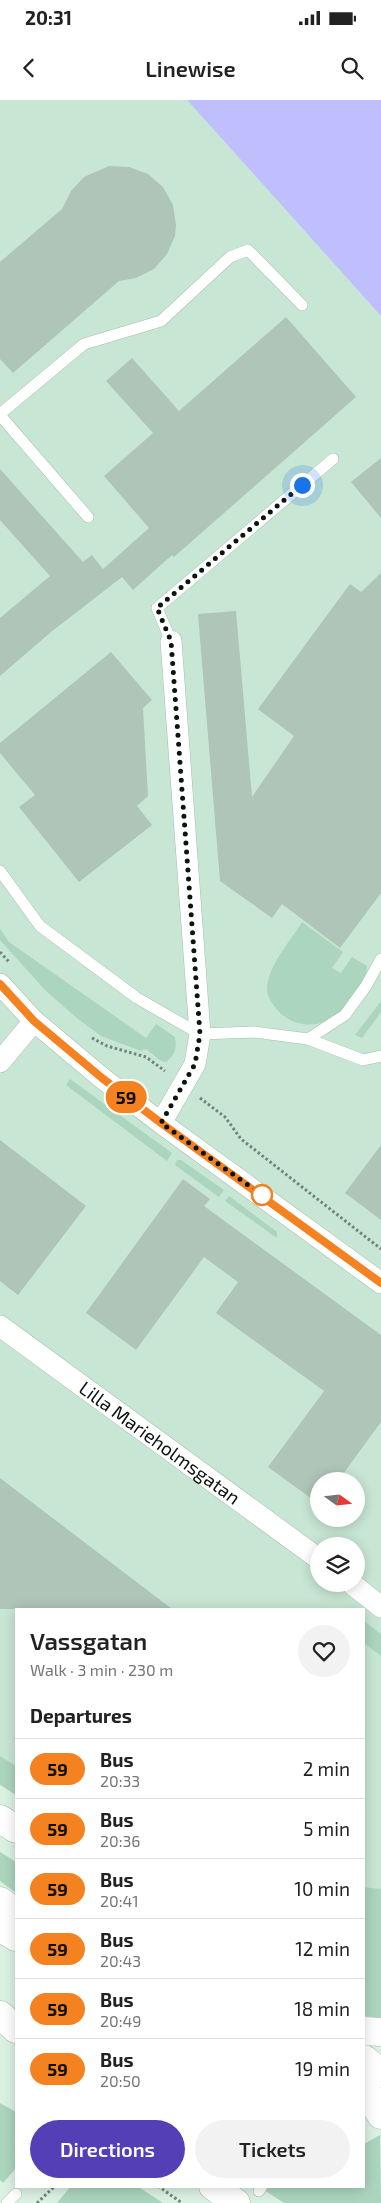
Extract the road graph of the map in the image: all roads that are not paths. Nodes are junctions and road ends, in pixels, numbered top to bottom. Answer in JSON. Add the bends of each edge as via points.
{"nodes":[{"id":1,"x":302,"y":305,"type":"dead end"},
{"id":2,"x":0,"y":415,"type":"edge"},
{"id":3,"x":333,"y":459,"type":"dead end"},
{"id":4,"x":88,"y":517,"type":"dead end"},
{"id":5,"x":171,"y":641,"type":"joint"},
{"id":6,"x":0,"y":871,"type":"edge"},
{"id":7,"x":381,"y":960,"type":"edge"},
{"id":8,"x":0,"y":984,"type":"edge"},
{"id":9,"x":34,"y":1021,"type":"junction"},
{"id":10,"x":200,"y":1034,"type":"junction"},
{"id":11,"x":308,"y":1039,"type":"junction"},
{"id":12,"x":381,"y":1056,"type":"edge"},
{"id":13,"x":0,"y":1062,"type":"edge"},
{"id":14,"x":161,"y":1123,"type":"junction"},
{"id":15,"x":381,"y":1283,"type":"edge"},
{"id":16,"x":0,"y":1326,"type":"edge"},
{"id":17,"x":310,"y":1552,"type":"edge"},
{"id":18,"x":362,"y":1592,"type":"edge"},
{"id":19,"x":381,"y":1607,"type":"edge"},
{"id":20,"x":0,"y":1819,"type":"edge"},
{"id":21,"x":15,"y":1828,"type":"edge"},
{"id":22,"x":0,"y":1901,"type":"edge"},
{"id":23,"x":15,"y":1912,"type":"edge"},
{"id":24,"x":0,"y":1928,"type":"edge"},
{"id":25,"x":15,"y":1937,"type":"edge"},
{"id":26,"x":0,"y":2015,"type":"edge"},
{"id":27,"x":15,"y":2028,"type":"edge"},
{"id":28,"x":365,"y":2031,"type":"edge"},
{"id":29,"x":381,"y":2032,"type":"edge"},
{"id":30,"x":365,"y":2053,"type":"edge"},
{"id":31,"x":381,"y":2054,"type":"edge"},
{"id":32,"x":365,"y":2061,"type":"edge"},
{"id":33,"x":381,"y":2073,"type":"edge"},
{"id":34,"x":365,"y":2089,"type":"edge"},
{"id":35,"x":381,"y":2115,"type":"edge"},
{"id":36,"x":224,"y":2188,"type":"edge"},
{"id":37,"x":252,"y":2193,"type":"edge"},
{"id":38,"x":16,"y":2194,"type":"dead end"},
{"id":39,"x":7,"y":2203,"type":"edge"}],
"edges":[{"from":1,"to":2,"type":"lane","via":[[248,250],[230,257],[161,321],[84,344]]},
{"from":2,"to":4,"type":"lane"},
{"from":3,"to":5,"type":"lane","via":[[157,608]]},
{"from":5,"to":10,"type":"street"},
{"from":6,"to":10,"type":"lane","via":[[40,926],[137,998]]},
{"from":7,"to":11,"type":"lane","via":[[345,1016]]},
{"from":8,"to":9,"type":"street"},
{"from":9,"to":13,"type":"street"},
{"from":9,"to":14,"type":"street"},
{"from":10,"to":11,"type":"lane","via":[[254,1032]]},
{"from":10,"to":14,"type":"street","via":[[195,1064]]},
{"from":11,"to":12,"type":"lane","via":[[363,1060]]},
{"from":14,"to":15,"type":"street"},
{"from":16,"to":17,"type":"street","name":"Lilla Marieholmsgatan"},
{"from":18,"to":19,"type":"street"},
{"from":20,"to":21,"type":"highway"},
{"from":22,"to":23,"type":"highway"},
{"from":24,"to":25,"type":"highway"},
{"from":26,"to":27,"type":"highway"},
{"from":28,"to":29,"type":"highway"},
{"from":30,"to":31,"type":"highway"},
{"from":32,"to":33,"type":"highway"},
{"from":34,"to":35,"type":"highway"},
{"from":36,"to":37,"type":"highway"},
{"from":38,"to":39,"type":"lane"}]}
